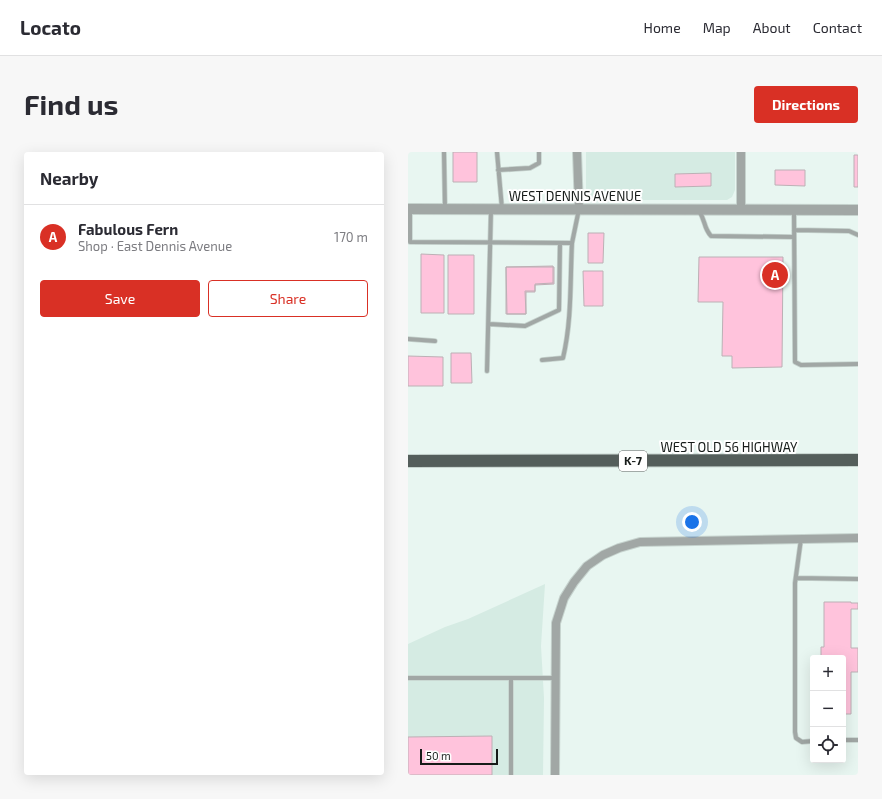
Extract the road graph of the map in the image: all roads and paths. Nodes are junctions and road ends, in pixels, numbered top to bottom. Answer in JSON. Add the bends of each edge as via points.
{"nodes":[{"id":1,"x":444,"y":152,"type":"edge"},
{"id":2,"x":497,"y":152,"type":"edge"},
{"id":3,"x":539,"y":152,"type":"edge"},
{"id":4,"x":577,"y":152,"type":"edge"},
{"id":5,"x":741,"y":152,"type":"edge"},
{"id":6,"x":498,"y":170,"type":"junction"},
{"id":7,"x":409,"y":209,"type":"edge"},
{"id":8,"x":444,"y":209,"type":"junction"},
{"id":9,"x":491,"y":209,"type":"junction"},
{"id":10,"x":502,"y":209,"type":"junction"},
{"id":11,"x":579,"y":209,"type":"junction"},
{"id":12,"x":741,"y":209,"type":"junction"},
{"id":13,"x":697,"y":210,"type":"junction"},
{"id":14,"x":794,"y":210,"type":"junction"},
{"id":15,"x":858,"y":210,"type":"edge"},
{"id":16,"x":794,"y":230,"type":"junction"},
{"id":17,"x":858,"y":235,"type":"edge"},
{"id":18,"x":794,"y":237,"type":"junction"},
{"id":19,"x":490,"y":242,"type":"junction"},
{"id":20,"x":409,"y":243,"type":"edge"},
{"id":21,"x":560,"y":243,"type":"junction"},
{"id":22,"x":572,"y":243,"type":"junction"},
{"id":23,"x":489,"y":324,"type":"junction"},
{"id":24,"x":408,"y":339,"type":"edge"},
{"id":25,"x":435,"y":341,"type":"dead end"},
{"id":26,"x":542,"y":360,"type":"dead end"},
{"id":27,"x":858,"y":364,"type":"edge"},
{"id":28,"x":487,"y":371,"type":"dead end"},
{"id":29,"x":858,"y":460,"type":"edge"},
{"id":30,"x":408,"y":461,"type":"edge"},
{"id":31,"x":858,"y":538,"type":"edge"},
{"id":32,"x":801,"y":539,"type":"junction"},
{"id":33,"x":796,"y":578,"type":"junction"},
{"id":34,"x":858,"y":580,"type":"edge"},
{"id":35,"x":408,"y":678,"type":"edge"},
{"id":36,"x":511,"y":678,"type":"junction"},
{"id":37,"x":555,"y":678,"type":"junction"},
{"id":38,"x":846,"y":740,"type":"edge"},
{"id":39,"x":858,"y":740,"type":"edge"},
{"id":40,"x":810,"y":741,"type":"edge"},
{"id":41,"x":511,"y":775,"type":"edge"},
{"id":42,"x":555,"y":775,"type":"edge"}],
"edges":[{"from":1,"to":8,"type":"lane"},
{"from":2,"to":6,"type":"lane"},
{"from":3,"to":6,"type":"lane","via":[[539,163],[530,168]]},
{"from":4,"to":11,"type":"street"},
{"from":5,"to":12,"type":"street"},
{"from":6,"to":10,"type":"lane"},
{"from":7,"to":8,"type":"street","name":"WEST DENNIS AVENUE"},
{"from":7,"to":20,"type":"lane"},
{"from":8,"to":9,"type":"street","name":"WEST DENNIS AVENUE"},
{"from":9,"to":10,"type":"street","name":"WEST DENNIS AVENUE"},
{"from":9,"to":19,"type":"lane"},
{"from":10,"to":11,"type":"street","name":"WEST DENNIS AVENUE"},
{"from":11,"to":13,"type":"street","name":"WEST DENNIS AVENUE"},
{"from":11,"to":22,"type":"lane"},
{"from":12,"to":13,"type":"street","name":"WEST DENNIS AVENUE"},
{"from":12,"to":14,"type":"street","name":"WEST DENNIS AVENUE"},
{"from":13,"to":18,"type":"lane","via":[[703,217],[706,231],[711,236]]},
{"from":14,"to":15,"type":"street","name":"WEST DENNIS AVENUE"},
{"from":14,"to":16,"type":"lane"},
{"from":16,"to":17,"type":"lane","via":[[849,231]]},
{"from":16,"to":18,"type":"lane"},
{"from":18,"to":27,"type":"lane","via":[[795,362],[801,365]]},
{"from":19,"to":20,"type":"lane"},
{"from":19,"to":21,"type":"lane"},
{"from":19,"to":23,"type":"lane"},
{"from":21,"to":22,"type":"lane"},
{"from":21,"to":23,"type":"lane","via":[[559,310],[525,326]]},
{"from":22,"to":26,"type":"lane","via":[[566,347],[563,358]]},
{"from":23,"to":28,"type":"lane"},
{"from":24,"to":25,"type":"lane"},
{"from":29,"to":30,"type":"highway","name":"WEST OLD 56 HIGHWAY","number":"K-7"},
{"from":31,"to":32,"type":"street"},
{"from":32,"to":33,"type":"lane"},
{"from":32,"to":37,"type":"street","via":[[640,542],[603,555],[587,566],[564,598],[556,623]]},
{"from":33,"to":34,"type":"lane"},
{"from":33,"to":40,"type":"lane","via":[[795,732],[796,738],[802,742]]},
{"from":35,"to":36,"type":"lane"},
{"from":36,"to":37,"type":"lane"},
{"from":36,"to":41,"type":"lane"},
{"from":37,"to":42,"type":"street"},
{"from":38,"to":39,"type":"lane"}]}
